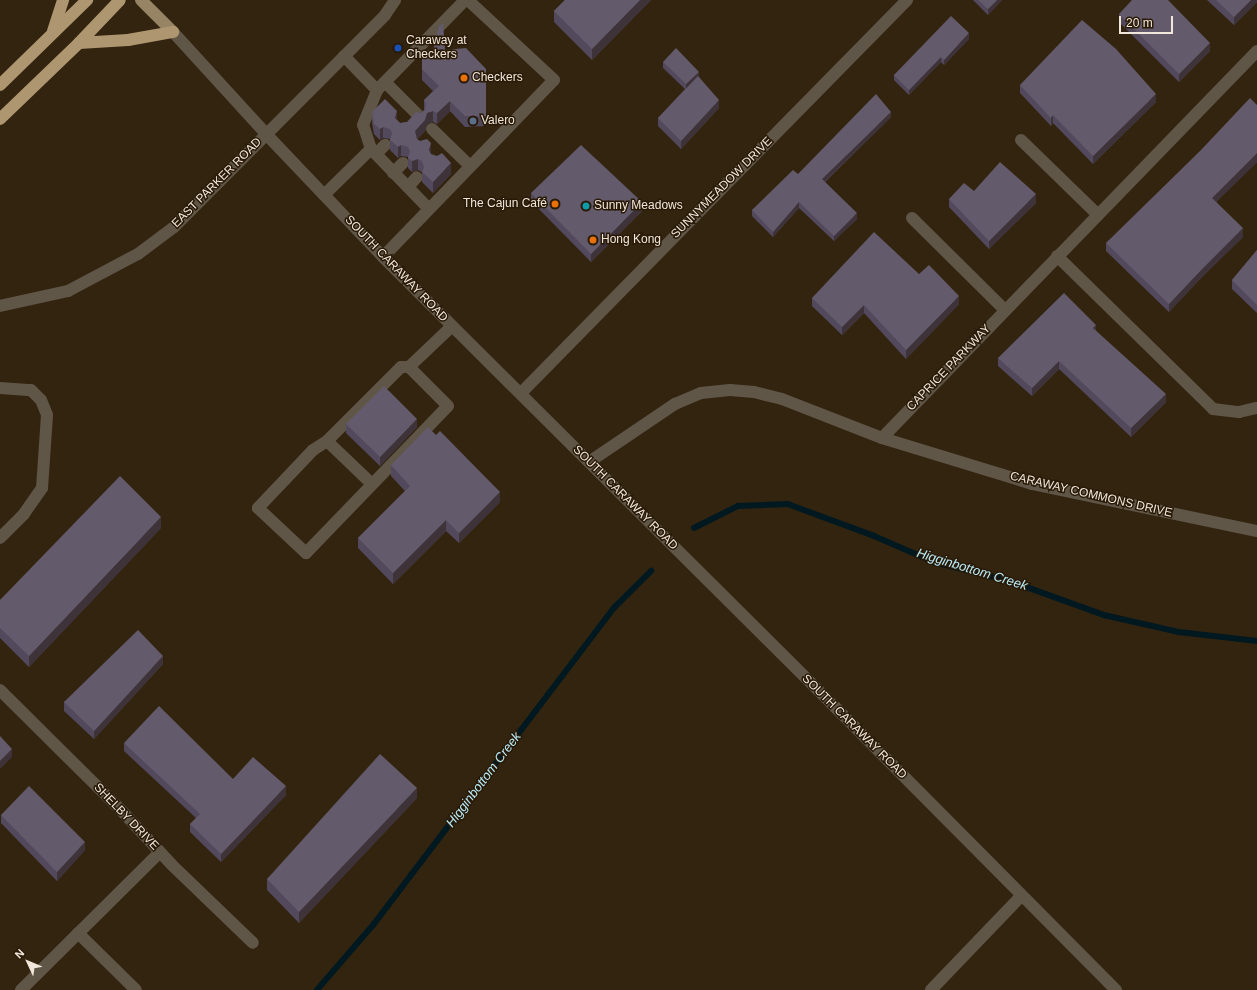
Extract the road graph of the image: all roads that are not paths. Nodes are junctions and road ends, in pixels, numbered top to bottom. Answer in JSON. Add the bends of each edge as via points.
{"nodes":[{"id":1,"x":63,"y":0,"type":"edge"},
{"id":2,"x":87,"y":0,"type":"edge"},
{"id":3,"x":120,"y":0,"type":"edge"},
{"id":4,"x":141,"y":0,"type":"edge"},
{"id":5,"x":395,"y":0,"type":"edge"},
{"id":6,"x":464,"y":0,"type":"edge"},
{"id":7,"x":468,"y":0,"type":"edge"},
{"id":8,"x":907,"y":0,"type":"edge"},
{"id":9,"x":173,"y":32,"type":"junction"},
{"id":10,"x":52,"y":34,"type":"junction"},
{"id":11,"x":79,"y":43,"type":"junction"},
{"id":12,"x":1257,"y":52,"type":"edge"},
{"id":13,"x":344,"y":56,"type":"junction"},
{"id":14,"x":0,"y":85,"type":"edge"},
{"id":15,"x":381,"y":86,"type":"junction"},
{"id":16,"x":0,"y":119,"type":"edge"},
{"id":17,"x":407,"y":122,"type":"edge"},
{"id":18,"x":266,"y":134,"type":"junction"},
{"id":19,"x":426,"y":140,"type":"edge"},
{"id":20,"x":1021,"y":140,"type":"dead end"},
{"id":21,"x":385,"y":145,"type":"edge"},
{"id":22,"x":450,"y":146,"type":"junction"},
{"id":23,"x":374,"y":152,"type":"junction"},
{"id":24,"x":441,"y":154,"type":"edge"},
{"id":25,"x":403,"y":163,"type":"edge"},
{"id":26,"x":470,"y":166,"type":"junction"},
{"id":27,"x":393,"y":173,"type":"junction"},
{"id":28,"x":417,"y":177,"type":"edge"},
{"id":29,"x":408,"y":187,"type":"junction"},
{"id":30,"x":324,"y":195,"type":"junction"},
{"id":31,"x":429,"y":209,"type":"junction"},
{"id":32,"x":1098,"y":215,"type":"junction"},
{"id":33,"x":912,"y":218,"type":"dead end"},
{"id":34,"x":1057,"y":256,"type":"junction"},
{"id":35,"x":383,"y":257,"type":"junction"},
{"id":36,"x":0,"y":306,"type":"edge"},
{"id":37,"x":1005,"y":310,"type":"junction"},
{"id":38,"x":452,"y":326,"type":"junction"},
{"id":39,"x":409,"y":367,"type":"junction"},
{"id":40,"x":0,"y":388,"type":"edge"},
{"id":41,"x":521,"y":393,"type":"junction"},
{"id":42,"x":1257,"y":408,"type":"edge"},
{"id":43,"x":882,"y":438,"type":"junction"},
{"id":44,"x":327,"y":441,"type":"junction"},
{"id":45,"x":589,"y":462,"type":"junction"},
{"id":46,"x":372,"y":484,"type":"junction"},
{"id":47,"x":1257,"y":531,"type":"edge"},
{"id":48,"x":0,"y":538,"type":"edge"},
{"id":49,"x":0,"y":690,"type":"edge"},
{"id":50,"x":160,"y":852,"type":"junction"},
{"id":51,"x":1022,"y":896,"type":"junction"},
{"id":52,"x":78,"y":933,"type":"junction"},
{"id":53,"x":253,"y":943,"type":"dead end"},
{"id":54,"x":21,"y":990,"type":"edge"},
{"id":55,"x":136,"y":990,"type":"edge"},
{"id":56,"x":931,"y":990,"type":"edge"},
{"id":57,"x":1116,"y":990,"type":"edge"}],
"edges":[{"from":1,"to":10,"type":"highway"},
{"from":2,"to":10,"type":"highway"},
{"from":3,"to":11,"type":"highway"},
{"from":4,"to":9,"type":"main road","name":"SOUTH CARAWAY ROAD"},
{"from":5,"to":13,"type":"street","name":"EAST PARKER ROAD","via":[[385,15]]},
{"from":6,"to":15,"type":"street"},
{"from":7,"to":26,"type":"street","via":[[554,80]]},
{"from":8,"to":41,"type":"street","name":"SUNNYMEADOW DRIVE"},
{"from":9,"to":11,"type":"highway","via":[[128,40]]},
{"from":9,"to":18,"type":"street","name":"SOUTH CARAWAY ROAD"},
{"from":10,"to":14,"type":"highway"},
{"from":11,"to":16,"type":"highway"},
{"from":12,"to":32,"type":"street","name":"CAPRICE PARKWAY"},
{"from":13,"to":15,"type":"street"},
{"from":13,"to":18,"type":"street","name":"EAST PARKER ROAD"},
{"from":15,"to":17,"type":"street","via":[[418,114]]},
{"from":15,"to":23,"type":"street","via":[[363,125]]},
{"from":18,"to":30,"type":"street","name":"SOUTH CARAWAY ROAD"},
{"from":18,"to":36,"type":"street","name":"EAST PARKER ROAD","via":[[174,227],[138,254],[68,291]]},
{"from":19,"to":22,"type":"street","via":[[434,130]]},
{"from":20,"to":32,"type":"street"},
{"from":21,"to":23,"type":"street"},
{"from":22,"to":24,"type":"street"},
{"from":22,"to":26,"type":"street"},
{"from":23,"to":27,"type":"street"},
{"from":23,"to":30,"type":"street"},
{"from":25,"to":27,"type":"street"},
{"from":26,"to":31,"type":"street"},
{"from":27,"to":29,"type":"street"},
{"from":28,"to":29,"type":"street"},
{"from":29,"to":31,"type":"street"},
{"from":30,"to":35,"type":"street","name":"SOUTH CARAWAY ROAD"},
{"from":31,"to":35,"type":"street"},
{"from":32,"to":34,"type":"street","name":"CAPRICE PARKWAY"},
{"from":33,"to":37,"type":"street"},
{"from":34,"to":37,"type":"street","name":"CAPRICE PARKWAY"},
{"from":34,"to":42,"type":"street","via":[[1213,409],[1240,412]]},
{"from":35,"to":38,"type":"street","name":"SOUTH CARAWAY ROAD"},
{"from":37,"to":43,"type":"street","name":"CAPRICE PARKWAY"},
{"from":38,"to":39,"type":"street"},
{"from":38,"to":41,"type":"street","name":"SOUTH CARAWAY ROAD"},
{"from":39,"to":44,"type":"street","via":[[401,367]]},
{"from":39,"to":46,"type":"street","via":[[448,406]]},
{"from":40,"to":48,"type":"street","via":[[30,390],[41,400],[47,415],[42,488],[24,514]]},
{"from":41,"to":45,"type":"street","name":"SOUTH CARAWAY ROAD"},
{"from":43,"to":45,"type":"street","via":[[782,399],[754,392],[714,390],[675,404]]},
{"from":43,"to":47,"type":"street","name":"CARAWAY COMMONS DRIVE","via":[[1032,484]]},
{"from":44,"to":46,"type":"street"},
{"from":44,"to":46,"type":"street","via":[[313,450],[258,508],[306,553]]},
{"from":45,"to":51,"type":"street","name":"SOUTH CARAWAY ROAD"},
{"from":49,"to":50,"type":"street","name":"SHELBY DRIVE"},
{"from":50,"to":52,"type":"street"},
{"from":50,"to":53,"type":"street","name":"SHELBY DRIVE"},
{"from":51,"to":56,"type":"street"},
{"from":51,"to":57,"type":"street","name":"SOUTH CARAWAY ROAD"},
{"from":52,"to":54,"type":"street"},
{"from":52,"to":55,"type":"street"}]}
